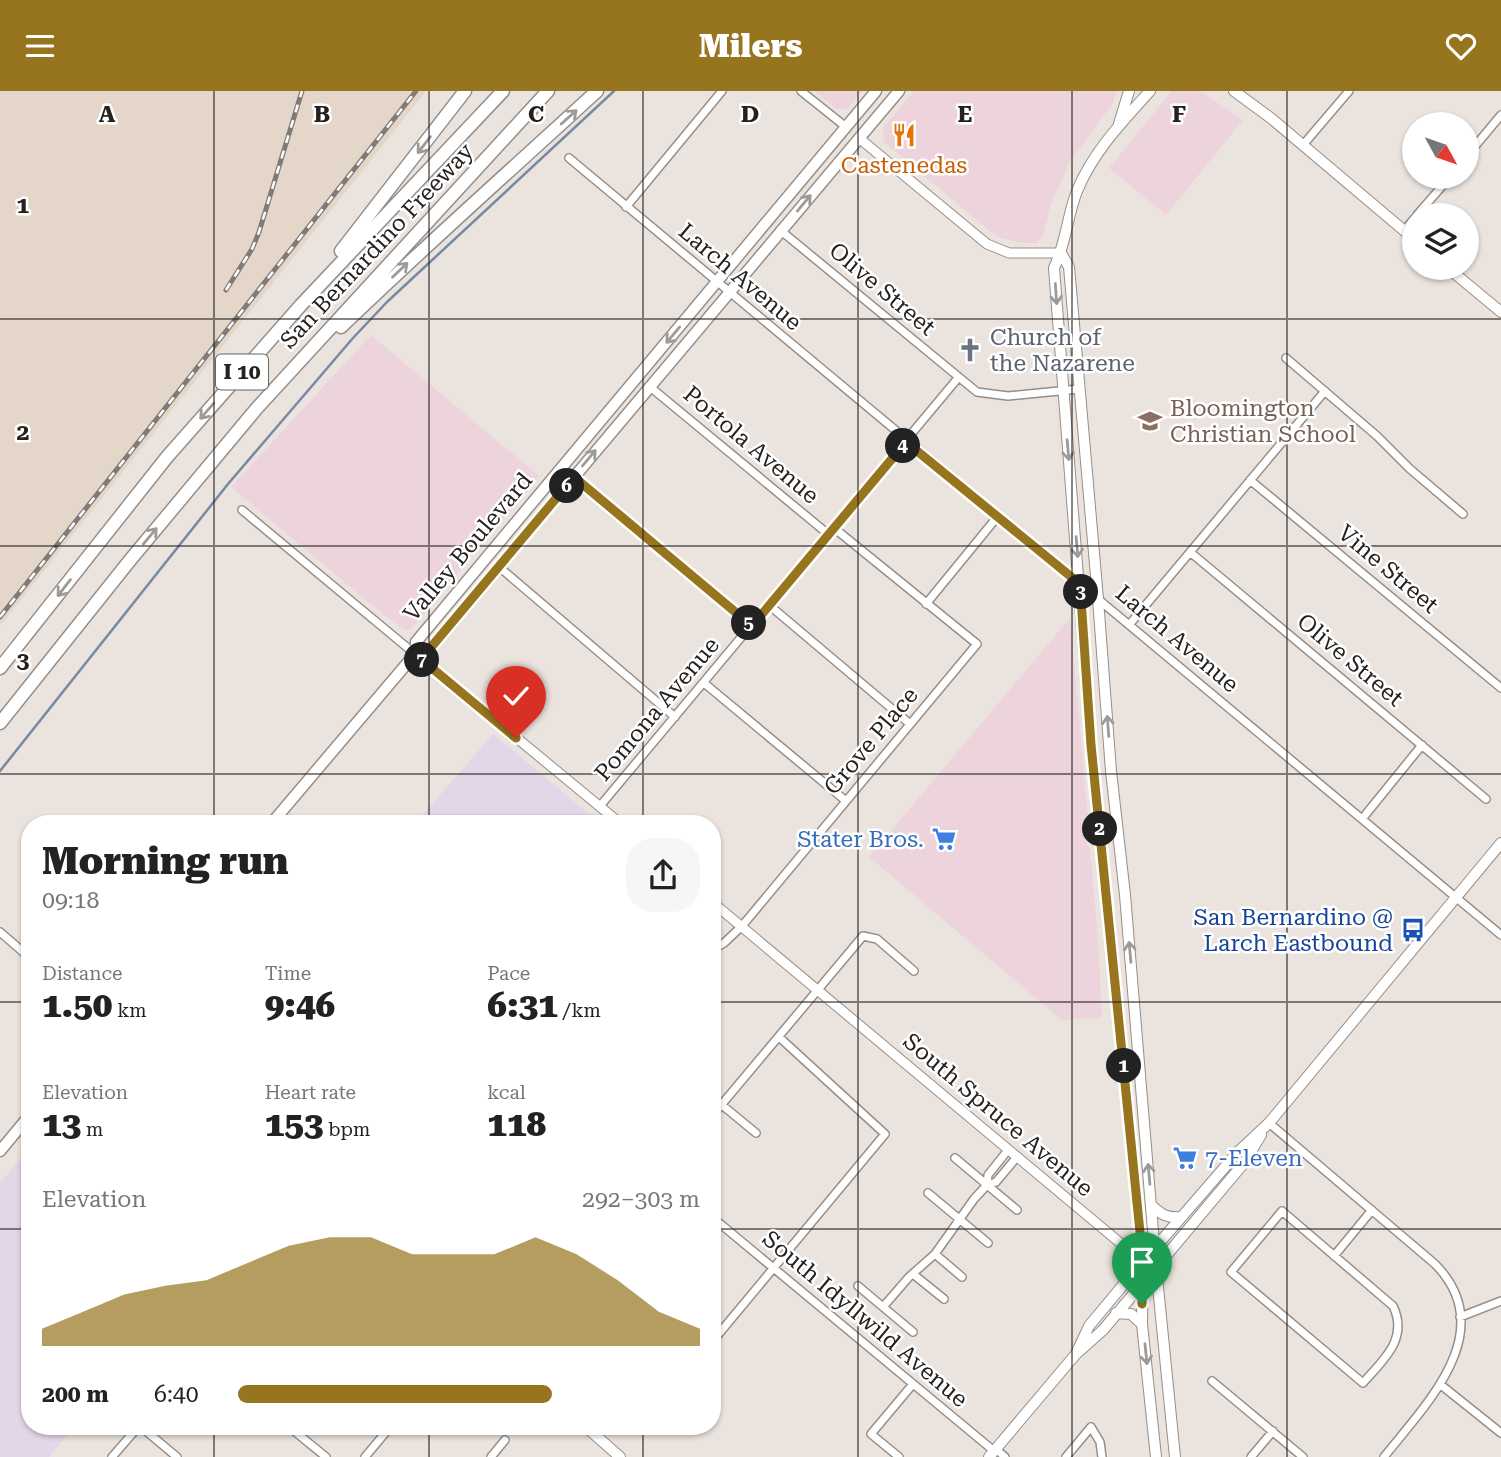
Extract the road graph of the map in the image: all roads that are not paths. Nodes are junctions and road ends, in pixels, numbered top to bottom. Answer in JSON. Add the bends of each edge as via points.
{"nodes":[{"id":1,"x":465,"y":91,"type":"edge"},
{"id":2,"x":503,"y":91,"type":"edge"},
{"id":3,"x":548,"y":91,"type":"edge"},
{"id":4,"x":597,"y":91,"type":"edge"},
{"id":5,"x":722,"y":91,"type":"edge"},
{"id":6,"x":801,"y":91,"type":"edge"},
{"id":7,"x":876,"y":91,"type":"edge"},
{"id":8,"x":899,"y":91,"type":"edge"},
{"id":9,"x":1129,"y":91,"type":"edge"},
{"id":10,"x":1150,"y":91,"type":"edge"},
{"id":11,"x":1234,"y":91,"type":"edge"},
{"id":12,"x":1349,"y":91,"type":"edge"},
{"id":13,"x":1501,"y":115,"type":"edge"},
{"id":14,"x":846,"y":127,"type":"junction"},
{"id":15,"x":1117,"y":129,"type":"junction"},
{"id":16,"x":859,"y":138,"type":"junction"},
{"id":17,"x":1479,"y":141,"type":"edge"},
{"id":18,"x":1303,"y":145,"type":"junction"},
{"id":19,"x":569,"y":158,"type":"dead end"},
{"id":20,"x":1440,"y":189,"type":"edge"},
{"id":21,"x":1427,"y":203,"type":"edge"},
{"id":22,"x":626,"y":207,"type":"junction"},
{"id":23,"x":1402,"y":229,"type":"edge"},
{"id":24,"x":780,"y":230,"type":"junction"},
{"id":25,"x":1061,"y":253,"type":"junction"},
{"id":26,"x":1462,"y":280,"type":"edge"},
{"id":27,"x":716,"y":283,"type":"junction"},
{"id":28,"x":728,"y":293,"type":"junction"},
{"id":29,"x":301,"y":305,"type":"junction"},
{"id":30,"x":1501,"y":312,"type":"edge"},
{"id":31,"x":1286,"y":358,"type":"dead end"},
{"id":32,"x":958,"y":378,"type":"junction"},
{"id":33,"x":649,"y":386,"type":"junction"},
{"id":34,"x":1079,"y":389,"type":"junction"},
{"id":35,"x":1063,"y":390,"type":"junction"},
{"id":36,"x":1325,"y":391,"type":"junction"},
{"id":37,"x":263,"y":401,"type":"junction"},
{"id":38,"x":906,"y":442,"type":"junction"},
{"id":39,"x":574,"y":477,"type":"junction"},
{"id":40,"x":1250,"y":480,"type":"junction"},
{"id":41,"x":242,"y":510,"type":"dead end"},
{"id":42,"x":1463,"y":514,"type":"dead end"},
{"id":43,"x":998,"y":516,"type":"junction"},
{"id":44,"x":834,"y":527,"type":"junction"},
{"id":45,"x":828,"y":534,"type":"junction"},
{"id":46,"x":1190,"y":552,"type":"junction"},
{"id":47,"x":498,"y":566,"type":"junction"},
{"id":48,"x":1080,"y":584,"type":"junction"},
{"id":49,"x":1098,"y":599,"type":"junction"},
{"id":50,"x":926,"y":604,"type":"junction"},
{"id":51,"x":769,"y":605,"type":"junction"},
{"id":52,"x":1129,"y":625,"type":"junction"},
{"id":53,"x":752,"y":626,"type":"junction"},
{"id":54,"x":977,"y":644,"type":"joint"},
{"id":55,"x":415,"y":654,"type":"junction"},
{"id":56,"x":0,"y":669,"type":"edge"},
{"id":57,"x":704,"y":683,"type":"junction"},
{"id":58,"x":1500,"y":686,"type":"edge"},
{"id":59,"x":675,"y":717,"type":"junction"},
{"id":60,"x":0,"y":723,"type":"edge"},
{"id":61,"x":911,"y":724,"type":"junction"},
{"id":62,"x":1422,"y":745,"type":"junction"},
{"id":63,"x":1486,"y":799,"type":"dead end"},
{"id":64,"x":846,"y":801,"type":"junction"},
{"id":65,"x":600,"y":806,"type":"junction"},
{"id":66,"x":279,"y":815,"type":"edge"},
{"id":67,"x":610,"y":815,"type":"edge"},
{"id":68,"x":1362,"y":819,"type":"junction"},
{"id":69,"x":1118,"y":829,"type":"junction"},
{"id":70,"x":1100,"y":830,"type":"junction"},
{"id":71,"x":1501,"y":843,"type":"edge"},
{"id":72,"x":1456,"y":897,"type":"junction"},
{"id":73,"x":721,"y":909,"type":"edge"},
{"id":74,"x":742,"y":926,"type":"junction"},
{"id":75,"x":0,"y":932,"type":"edge"},
{"id":76,"x":1501,"y":935,"type":"edge"},
{"id":77,"x":721,"y":945,"type":"edge"},
{"id":78,"x":21,"y":950,"type":"edge"},
{"id":79,"x":1115,"y":966,"type":"junction"},
{"id":80,"x":914,"y":971,"type":"dead end"},
{"id":81,"x":817,"y":989,"type":"junction"},
{"id":82,"x":1136,"y":1020,"type":"junction"},
{"id":83,"x":779,"y":1037,"type":"junction"},
{"id":84,"x":722,"y":1105,"type":"joint"},
{"id":85,"x":1269,"y":1123,"type":"junction"},
{"id":86,"x":21,"y":1126,"type":"edge"},
{"id":87,"x":756,"y":1133,"type":"dead end"},
{"id":88,"x":0,"y":1151,"type":"edge"},
{"id":89,"x":1013,"y":1153,"type":"junction"},
{"id":90,"x":955,"y":1158,"type":"dead end"},
{"id":91,"x":987,"y":1185,"type":"junction"},
{"id":92,"x":928,"y":1193,"type":"dead end"},
{"id":93,"x":1152,"y":1206,"type":"junction"},
{"id":94,"x":1017,"y":1210,"type":"dead end"},
{"id":95,"x":1372,"y":1210,"type":"junction"},
{"id":96,"x":960,"y":1217,"type":"junction"},
{"id":97,"x":1181,"y":1217,"type":"junction"},
{"id":98,"x":721,"y":1225,"type":"edge"},
{"id":99,"x":988,"y":1243,"type":"dead end"},
{"id":100,"x":1155,"y":1247,"type":"junction"},
{"id":101,"x":935,"y":1254,"type":"junction"},
{"id":102,"x":1334,"y":1256,"type":"junction"},
{"id":103,"x":1143,"y":1262,"type":"junction"},
{"id":104,"x":1156,"y":1267,"type":"junction"},
{"id":105,"x":773,"y":1268,"type":"junction"},
{"id":106,"x":913,"y":1274,"type":"junction"},
{"id":107,"x":962,"y":1277,"type":"dead end"},
{"id":108,"x":1142,"y":1283,"type":"junction"},
{"id":109,"x":858,"y":1286,"type":"dead end"},
{"id":110,"x":944,"y":1299,"type":"dead end"},
{"id":111,"x":1501,"y":1301,"type":"edge"},
{"id":112,"x":883,"y":1307,"type":"junction"},
{"id":113,"x":1116,"y":1313,"type":"junction"},
{"id":114,"x":1460,"y":1317,"type":"junction"},
{"id":115,"x":1142,"y":1324,"type":"junction"},
{"id":116,"x":721,"y":1331,"type":"edge"},
{"id":117,"x":914,"y":1332,"type":"dead end"},
{"id":118,"x":1076,"y":1353,"type":"junction"},
{"id":119,"x":1212,"y":1381,"type":"dead end"},
{"id":120,"x":913,"y":1384,"type":"junction"},
{"id":121,"x":1441,"y":1385,"type":"junction"},
{"id":122,"x":1273,"y":1431,"type":"junction"},
{"id":123,"x":1501,"y":1433,"type":"edge"},
{"id":124,"x":131,"y":1435,"type":"edge"},
{"id":125,"x":150,"y":1435,"type":"edge"},
{"id":126,"x":299,"y":1435,"type":"edge"},
{"id":127,"x":383,"y":1435,"type":"edge"},
{"id":128,"x":595,"y":1435,"type":"edge"},
{"id":129,"x":505,"y":1440,"type":"dead end"},
{"id":130,"x":993,"y":1452,"type":"edge"},
{"id":131,"x":113,"y":1457,"type":"edge"},
{"id":132,"x":177,"y":1457,"type":"edge"},
{"id":133,"x":326,"y":1457,"type":"edge"},
{"id":134,"x":365,"y":1457,"type":"edge"},
{"id":135,"x":491,"y":1457,"type":"edge"},
{"id":136,"x":618,"y":1457,"type":"edge"},
{"id":137,"x":899,"y":1457,"type":"edge"},
{"id":138,"x":1005,"y":1457,"type":"edge"},
{"id":139,"x":1066,"y":1457,"type":"edge"},
{"id":140,"x":1102,"y":1457,"type":"edge"},
{"id":141,"x":1156,"y":1457,"type":"edge"},
{"id":142,"x":1175,"y":1457,"type":"edge"},
{"id":143,"x":1251,"y":1457,"type":"edge"},
{"id":144,"x":1303,"y":1457,"type":"edge"},
{"id":145,"x":1384,"y":1457,"type":"edge"}],
"edges":[{"from":1,"to":29,"type":"highway","one_way":true},
{"from":2,"to":29,"type":"highway","name":"San Bernardino Freeway","number":"I 10"},
{"from":3,"to":37,"type":"highway","name":"San Bernardino Freeway","number":"I 10"},
{"from":37,"to":4,"type":"highway","one_way":true,"via":[[280,393],[420,250]]},
{"from":5,"to":22,"type":"street"},
{"from":6,"to":14,"type":"street"},
{"from":7,"to":14,"type":"main road","name":"Valley Boulevard"},
{"from":8,"to":16,"type":"main road","name":"Valley Boulevard"},
{"from":9,"to":15,"type":"main road"},
{"from":10,"to":15,"type":"main road"},
{"from":11,"to":18,"type":"main road"},
{"from":12,"to":18,"type":"street"},
{"from":13,"to":17,"type":"street"},
{"from":14,"to":27,"type":"main road","name":"Valley Boulevard"},
{"from":15,"to":25,"type":"main road","via":[[1077,191]]},
{"from":24,"to":16,"type":"main road","name":"Valley Boulevard","one_way":true},
{"from":16,"to":25,"type":"street","via":[[993,247],[1009,253]]},
{"from":18,"to":23,"type":"main road"},
{"from":19,"to":22,"type":"street","name":"Larch Avenue"},
{"from":20,"to":21,"type":"street"},
{"from":22,"to":27,"type":"street","name":"Larch Avenue"},
{"from":24,"to":28,"type":"main road","name":"Valley Boulevard"},
{"from":24,"to":32,"type":"street","name":"Olive Street"},
{"from":25,"to":34,"type":"main road","via":[[1069,267]]},
{"from":25,"to":35,"type":"main road","one_way":true,"via":[[1054,268]]},
{"from":26,"to":30,"type":"main road"},
{"from":27,"to":28,"type":"street","name":"Larch Avenue"},
{"from":27,"to":55,"type":"main road","name":"Valley Boulevard","one_way":true,"via":[[416,642]]},
{"from":28,"to":33,"type":"main road","name":"Valley Boulevard"},
{"from":28,"to":38,"type":"street","name":"Larch Avenue"},
{"from":29,"to":56,"type":"highway","name":"San Bernardino Freeway","number":"I 10","one_way":true,"via":[[167,457]]},
{"from":31,"to":36,"type":"street"},
{"from":32,"to":35,"type":"street","name":"Olive Street","via":[[977,392],[996,396]]},
{"from":32,"to":38,"type":"street","name":"Pomona Avenue"},
{"from":39,"to":33,"type":"main road","name":"Valley Boulevard","one_way":true},
{"from":33,"to":45,"type":"street","name":"Portola Avenue"},
{"from":34,"to":35,"type":"street","name":"Olive Street"},
{"from":34,"to":49,"type":"main road"},
{"from":35,"to":48,"type":"main road","one_way":true},
{"from":36,"to":40,"type":"street"},
{"from":36,"to":42,"type":"street"},
{"from":60,"to":37,"type":"highway","name":"San Bernardino Freeway","number":"I 10","one_way":true},
{"from":38,"to":43,"type":"street","name":"Larch Avenue"},
{"from":38,"to":44,"type":"street","name":"Pomona Avenue"},
{"from":39,"to":47,"type":"main road","name":"Valley Boulevard"},
{"from":39,"to":53,"type":"street"},
{"from":40,"to":46,"type":"street"},
{"from":40,"to":58,"type":"street","name":"Vine Street"},
{"from":41,"to":55,"type":"street"},
{"from":43,"to":48,"type":"street","name":"Larch Avenue"},
{"from":43,"to":50,"type":"street"},
{"from":44,"to":45,"type":"street","name":"Pomona Avenue"},
{"from":44,"to":50,"type":"street","name":"Portola Avenue"},
{"from":45,"to":51,"type":"street","name":"Pomona Avenue"},
{"from":46,"to":52,"type":"street"},
{"from":46,"to":62,"type":"street","name":"Olive Street"},
{"from":47,"to":55,"type":"main road","name":"Valley Boulevard","via":[[427,652]]},
{"from":47,"to":59,"type":"street"},
{"from":48,"to":49,"type":"street","name":"Larch Avenue"},
{"from":48,"to":70,"type":"main road"},
{"from":49,"to":52,"type":"street","name":"Larch Avenue"},
{"from":69,"to":49,"type":"main road","one_way":true},
{"from":50,"to":54,"type":"street","name":"Portola Avenue"},
{"from":51,"to":53,"type":"street","name":"Pomona Avenue"},
{"from":51,"to":61,"type":"street"},
{"from":52,"to":68,"type":"street","name":"Larch Avenue"},
{"from":53,"to":57,"type":"street","name":"Pomona Avenue"},
{"from":54,"to":61,"type":"street","name":"Grove Place"},
{"from":55,"to":65,"type":"street"},
{"from":55,"to":66,"type":"main road"},
{"from":57,"to":59,"type":"street","name":"Pomona Avenue"},
{"from":57,"to":64,"type":"street"},
{"from":59,"to":65,"type":"street","name":"Pomona Avenue"},
{"from":61,"to":64,"type":"street","name":"Grove Place"},
{"from":62,"to":63,"type":"street","name":"Olive Street"},
{"from":62,"to":68,"type":"street"},
{"from":64,"to":74,"type":"street","name":"Grove Place"},
{"from":65,"to":67,"type":"street"},
{"from":68,"to":72,"type":"street","name":"Larch Avenue"},
{"from":69,"to":70,"type":"main road"},
{"from":82,"to":69,"type":"main road","one_way":true},
{"from":70,"to":79,"type":"main road"},
{"from":71,"to":72,"type":"main road"},
{"from":72,"to":76,"type":"street","name":"Larch Avenue"},
{"from":72,"to":85,"type":"main road"},
{"from":73,"to":74,"type":"street","name":"South Spruce Avenue"},
{"from":74,"to":77,"type":"street","name":"Grove Place"},
{"from":74,"to":81,"type":"street","name":"South Spruce Avenue"},
{"from":75,"to":78,"type":"street"},
{"from":79,"to":82,"type":"main road","via":[[1124,987],[1127,1016]]},
{"from":79,"to":103,"type":"main road"},
{"from":80,"to":81,"type":"street","via":[[877,939],[863,936]]},
{"from":81,"to":83,"type":"street"},
{"from":81,"to":89,"type":"street","name":"South Spruce Avenue"},
{"from":93,"to":82,"type":"main road","one_way":true},
{"from":83,"to":84,"type":"street"},
{"from":83,"to":105,"type":"street","via":[[885,1133]]},
{"from":84,"to":87,"type":"street"},
{"from":85,"to":95,"type":"street"},
{"from":85,"to":97,"type":"main road"},
{"from":85,"to":104,"type":"main road","via":[[1244,1163]]},
{"from":86,"to":88,"type":"main road"},
{"from":89,"to":91,"type":"street","via":[[996,1182]]},
{"from":89,"to":103,"type":"street","name":"South Spruce Avenue"},
{"from":90,"to":91,"type":"street"},
{"from":91,"to":94,"type":"street"},
{"from":91,"to":96,"type":"street"},
{"from":92,"to":96,"type":"street"},
{"from":93,"to":97,"type":"main road","via":[[1168,1217]]},
{"from":93,"to":100,"type":"main road"},
{"from":95,"to":102,"type":"street"},
{"from":95,"to":114,"type":"street","via":[[1440,1269]]},
{"from":96,"to":99,"type":"street"},
{"from":96,"to":101,"type":"street"},
{"from":97,"to":100,"type":"main road"},
{"from":98,"to":105,"type":"street","name":"South Idyllwild Avenue"},
{"from":100,"to":103,"type":"main road"},
{"from":100,"to":104,"type":"main road"},
{"from":101,"to":106,"type":"street"},
{"from":101,"to":107,"type":"street"},
{"from":102,"to":102,"type":"street","via":[[1397,1314],[1397,1339],[1363,1383],[1231,1272],[1282,1211]]},
{"from":103,"to":104,"type":"street","name":"South Spruce Avenue"},
{"from":103,"to":108,"type":"main road"},
{"from":103,"to":118,"type":"main road","via":[[1089,1326]]},
{"from":104,"to":108,"type":"main road"},
{"from":104,"to":142,"type":"main road"},
{"from":105,"to":116,"type":"street"},
{"from":105,"to":120,"type":"street","name":"South Idyllwild Avenue"},
{"from":106,"to":110,"type":"street"},
{"from":106,"to":112,"type":"street"},
{"from":108,"to":113,"type":"main road"},
{"from":108,"to":115,"type":"main road"},
{"from":109,"to":112,"type":"street"},
{"from":111,"to":114,"type":"street"},
{"from":112,"to":117,"type":"street"},
{"from":113,"to":115,"type":"main road","via":[[1131,1314]]},
{"from":113,"to":118,"type":"main road"},
{"from":114,"to":121,"type":"street","via":[[1457,1354]]},
{"from":115,"to":141,"type":"main road","one_way":true},
{"from":118,"to":130,"type":"main road"},
{"from":119,"to":122,"type":"street"},
{"from":120,"to":130,"type":"street","name":"South Idyllwild Avenue"},
{"from":120,"to":137,"type":"street","via":[[871,1434]]},
{"from":121,"to":123,"type":"street"},
{"from":121,"to":145,"type":"street"},
{"from":122,"to":143,"type":"street"},
{"from":122,"to":144,"type":"street"},
{"from":124,"to":131,"type":"street"},
{"from":125,"to":132,"type":"street"},
{"from":126,"to":133,"type":"street"},
{"from":127,"to":134,"type":"street"},
{"from":128,"to":136,"type":"main road"},
{"from":129,"to":135,"type":"street"},
{"from":130,"to":138,"type":"street","name":"South Idyllwild Avenue"},
{"from":139,"to":140,"type":"street","via":[[1091,1427]]}]}
